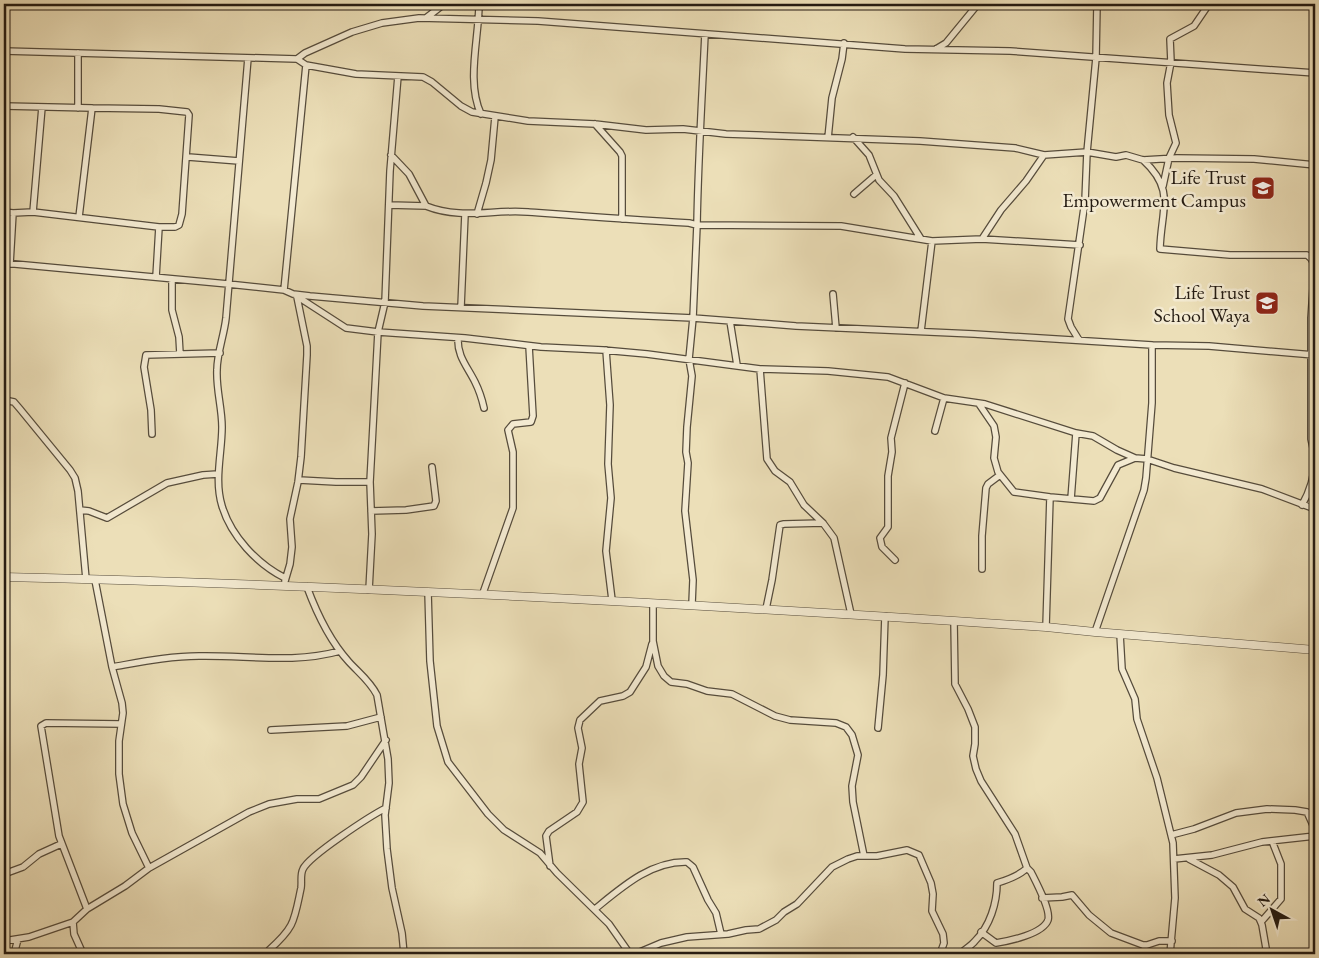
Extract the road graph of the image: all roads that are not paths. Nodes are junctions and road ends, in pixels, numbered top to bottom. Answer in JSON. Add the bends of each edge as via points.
{"nodes":[{"id":1,"x":444,"y":4,"type":"edge"},
{"id":2,"x":479,"y":4,"type":"edge"},
{"id":3,"x":978,"y":4,"type":"edge"},
{"id":4,"x":1097,"y":4,"type":"edge"},
{"id":5,"x":1209,"y":4,"type":"edge"},
{"id":6,"x":426,"y":18,"type":"junction"},
{"id":7,"x":479,"y":20,"type":"junction"},
{"id":8,"x":705,"y":34,"type":"junction"},
{"id":9,"x":844,"y":43,"type":"junction"},
{"id":10,"x":936,"y":49,"type":"junction"},
{"id":11,"x":4,"y":51,"type":"edge"},
{"id":12,"x":78,"y":53,"type":"junction"},
{"id":13,"x":248,"y":58,"type":"junction"},
{"id":14,"x":1096,"y":58,"type":"junction"},
{"id":15,"x":297,"y":59,"type":"junction"},
{"id":16,"x":1171,"y":62,"type":"junction"},
{"id":17,"x":306,"y":65,"type":"junction"},
{"id":18,"x":1315,"y":73,"type":"edge"},
{"id":19,"x":398,"y":76,"type":"junction"},
{"id":20,"x":4,"y":106,"type":"edge"},
{"id":21,"x":42,"y":107,"type":"junction"},
{"id":22,"x":78,"y":108,"type":"junction"},
{"id":23,"x":92,"y":108,"type":"junction"},
{"id":24,"x":481,"y":114,"type":"junction"},
{"id":25,"x":495,"y":117,"type":"junction"},
{"id":26,"x":595,"y":124,"type":"junction"},
{"id":27,"x":701,"y":132,"type":"junction"},
{"id":28,"x":828,"y":138,"type":"junction"},
{"id":29,"x":853,"y":138,"type":"junction"},
{"id":30,"x":1087,"y":152,"type":"junction"},
{"id":31,"x":391,"y":155,"type":"junction"},
{"id":32,"x":1044,"y":155,"type":"junction"},
{"id":33,"x":188,"y":157,"type":"junction"},
{"id":34,"x":1169,"y":158,"type":"junction"},
{"id":35,"x":1143,"y":160,"type":"junction"},
{"id":36,"x":239,"y":161,"type":"junction"},
{"id":37,"x":1315,"y":165,"type":"edge"},
{"id":38,"x":876,"y":175,"type":"junction"},
{"id":39,"x":1163,"y":186,"type":"junction"},
{"id":40,"x":854,"y":194,"type":"dead end"},
{"id":41,"x":389,"y":205,"type":"junction"},
{"id":42,"x":426,"y":206,"type":"junction"},
{"id":43,"x":4,"y":212,"type":"edge"},
{"id":44,"x":32,"y":212,"type":"junction"},
{"id":45,"x":13,"y":214,"type":"junction"},
{"id":46,"x":464,"y":214,"type":"junction"},
{"id":47,"x":477,"y":214,"type":"junction"},
{"id":48,"x":79,"y":217,"type":"junction"},
{"id":49,"x":622,"y":219,"type":"junction"},
{"id":50,"x":697,"y":226,"type":"junction"},
{"id":51,"x":158,"y":227,"type":"junction"},
{"id":52,"x":921,"y":239,"type":"junction"},
{"id":53,"x":982,"y":239,"type":"junction"},
{"id":54,"x":932,"y":241,"type":"junction"},
{"id":55,"x":1080,"y":245,"type":"junction"},
{"id":56,"x":7,"y":263,"type":"edge"},
{"id":57,"x":1315,"y":273,"type":"edge"},
{"id":58,"x":156,"y":277,"type":"junction"},
{"id":59,"x":172,"y":279,"type":"junction"},
{"id":60,"x":228,"y":284,"type":"junction"},
{"id":61,"x":1315,"y":284,"type":"edge"},
{"id":62,"x":284,"y":290,"type":"junction"},
{"id":63,"x":832,"y":294,"type":"dead end"},
{"id":64,"x":295,"y":296,"type":"junction"},
{"id":65,"x":385,"y":302,"type":"junction"},
{"id":66,"x":461,"y":307,"type":"junction"},
{"id":67,"x":693,"y":318,"type":"junction"},
{"id":68,"x":730,"y":321,"type":"junction"},
{"id":69,"x":836,"y":328,"type":"junction"},
{"id":70,"x":378,"y":332,"type":"junction"},
{"id":71,"x":921,"y":332,"type":"junction"},
{"id":72,"x":458,"y":338,"type":"junction"},
{"id":73,"x":1079,"y":340,"type":"junction"},
{"id":74,"x":1152,"y":345,"type":"junction"},
{"id":75,"x":529,"y":346,"type":"junction"},
{"id":76,"x":606,"y":350,"type":"junction"},
{"id":77,"x":220,"y":353,"type":"junction"},
{"id":78,"x":180,"y":354,"type":"junction"},
{"id":79,"x":1314,"y":355,"type":"edge"},
{"id":80,"x":689,"y":359,"type":"junction"},
{"id":81,"x":737,"y":365,"type":"junction"},
{"id":82,"x":760,"y":369,"type":"junction"},
{"id":83,"x":905,"y":383,"type":"junction"},
{"id":84,"x":944,"y":398,"type":"junction"},
{"id":85,"x":4,"y":400,"type":"edge"},
{"id":86,"x":979,"y":404,"type":"junction"},
{"id":87,"x":484,"y":408,"type":"dead end"},
{"id":88,"x":935,"y":432,"type":"dead end"},
{"id":89,"x":1076,"y":433,"type":"junction"},
{"id":90,"x":152,"y":434,"type":"dead end"},
{"id":91,"x":1135,"y":458,"type":"junction"},
{"id":92,"x":1147,"y":459,"type":"junction"},
{"id":93,"x":432,"y":467,"type":"dead end"},
{"id":94,"x":218,"y":474,"type":"junction"},
{"id":95,"x":1000,"y":475,"type":"junction"},
{"id":96,"x":299,"y":480,"type":"junction"},
{"id":97,"x":370,"y":482,"type":"junction"},
{"id":98,"x":1050,"y":498,"type":"junction"},
{"id":99,"x":1071,"y":499,"type":"junction"},
{"id":100,"x":1302,"y":505,"type":"junction"},
{"id":101,"x":1315,"y":509,"type":"edge"},
{"id":102,"x":80,"y":510,"type":"junction"},
{"id":103,"x":371,"y":511,"type":"junction"},
{"id":104,"x":823,"y":524,"type":"junction"},
{"id":105,"x":895,"y":560,"type":"dead end"},
{"id":106,"x":982,"y":569,"type":"dead end"},
{"id":107,"x":4,"y":577,"type":"edge"},
{"id":108,"x":86,"y":579,"type":"junction"},
{"id":109,"x":94,"y":580,"type":"junction"},
{"id":110,"x":285,"y":582,"type":"junction"},
{"id":111,"x":307,"y":587,"type":"junction"},
{"id":112,"x":369,"y":590,"type":"junction"},
{"id":113,"x":428,"y":592,"type":"junction"},
{"id":114,"x":483,"y":593,"type":"junction"},
{"id":115,"x":612,"y":600,"type":"junction"},
{"id":116,"x":654,"y":603,"type":"junction"},
{"id":117,"x":692,"y":604,"type":"junction"},
{"id":118,"x":766,"y":609,"type":"junction"},
{"id":119,"x":851,"y":614,"type":"junction"},
{"id":120,"x":885,"y":616,"type":"junction"},
{"id":121,"x":954,"y":621,"type":"junction"},
{"id":122,"x":1046,"y":627,"type":"junction"},
{"id":123,"x":1095,"y":632,"type":"junction"},
{"id":124,"x":1120,"y":634,"type":"junction"},
{"id":125,"x":653,"y":641,"type":"junction"},
{"id":126,"x":1315,"y":650,"type":"edge"},
{"id":127,"x":340,"y":651,"type":"junction"},
{"id":128,"x":112,"y":667,"type":"junction"},
{"id":129,"x":382,"y":717,"type":"junction"},
{"id":130,"x":122,"y":724,"type":"junction"},
{"id":131,"x":878,"y":728,"type":"dead end"},
{"id":132,"x":272,"y":730,"type":"dead end"},
{"id":133,"x":386,"y":740,"type":"junction"},
{"id":134,"x":386,"y":808,"type":"junction"},
{"id":135,"x":1315,"y":830,"type":"edge"},
{"id":136,"x":1171,"y":835,"type":"junction"},
{"id":137,"x":1315,"y":836,"type":"edge"},
{"id":138,"x":1272,"y":841,"type":"junction"},
{"id":139,"x":62,"y":844,"type":"junction"},
{"id":140,"x":864,"y":856,"type":"junction"},
{"id":141,"x":1187,"y":858,"type":"junction"},
{"id":142,"x":1174,"y":859,"type":"junction"},
{"id":143,"x":550,"y":866,"type":"junction"},
{"id":144,"x":149,"y":868,"type":"junction"},
{"id":145,"x":1027,"y":868,"type":"junction"},
{"id":146,"x":4,"y":874,"type":"edge"},
{"id":147,"x":1042,"y":898,"type":"junction"},
{"id":148,"x":595,"y":908,"type":"junction"},
{"id":149,"x":87,"y":909,"type":"junction"},
{"id":150,"x":73,"y":922,"type":"junction"},
{"id":151,"x":1261,"y":922,"type":"junction"},
{"id":152,"x":981,"y":932,"type":"junction"},
{"id":153,"x":721,"y":934,"type":"junction"},
{"id":154,"x":18,"y":939,"type":"junction"},
{"id":155,"x":4,"y":941,"type":"edge"},
{"id":156,"x":1172,"y":941,"type":"junction"},
{"id":157,"x":269,"y":950,"type":"dead end"},
{"id":158,"x":14,"y":954,"type":"edge"},
{"id":159,"x":83,"y":954,"type":"edge"},
{"id":160,"x":404,"y":954,"type":"edge"},
{"id":161,"x":630,"y":954,"type":"edge"},
{"id":162,"x":635,"y":954,"type":"edge"},
{"id":163,"x":940,"y":954,"type":"edge"},
{"id":164,"x":960,"y":954,"type":"edge"},
{"id":165,"x":1170,"y":954,"type":"edge"},
{"id":166,"x":1267,"y":954,"type":"edge"}],
"edges":[{"from":1,"to":6,"type":"street"},
{"from":2,"to":7,"type":"street"},
{"from":3,"to":10,"type":"street","via":[[946,43]]},
{"from":4,"to":14,"type":"street"},
{"from":5,"to":16,"type":"street","via":[[1194,26],[1170,39]]},
{"from":6,"to":7,"type":"street"},
{"from":6,"to":15,"type":"street","via":[[382,23],[352,32]]},
{"from":7,"to":8,"type":"street","via":[[538,21]]},
{"from":7,"to":24,"type":"street","via":[[475,48],[475,97]]},
{"from":8,"to":9,"type":"street"},
{"from":8,"to":27,"type":"street"},
{"from":9,"to":10,"type":"street"},
{"from":9,"to":28,"type":"street","via":[[832,98]]},
{"from":10,"to":14,"type":"street"},
{"from":11,"to":12,"type":"street"},
{"from":12,"to":13,"type":"street"},
{"from":12,"to":22,"type":"street"},
{"from":13,"to":15,"type":"street"},
{"from":13,"to":36,"type":"street"},
{"from":14,"to":16,"type":"street"},
{"from":14,"to":30,"type":"street"},
{"from":15,"to":17,"type":"street"},
{"from":16,"to":18,"type":"street"},
{"from":16,"to":34,"type":"street","via":[[1167,83],[1169,115],[1176,143]]},
{"from":17,"to":19,"type":"street","via":[[356,74]]},
{"from":17,"to":62,"type":"street"},
{"from":19,"to":24,"type":"street","via":[[427,79],[461,106]]},
{"from":19,"to":31,"type":"street"},
{"from":20,"to":21,"type":"street"},
{"from":21,"to":22,"type":"street"},
{"from":21,"to":44,"type":"street"},
{"from":22,"to":23,"type":"street"},
{"from":23,"to":33,"type":"street","via":[[187,112],[190,117]]},
{"from":23,"to":48,"type":"street"},
{"from":24,"to":25,"type":"street"},
{"from":25,"to":26,"type":"street"},
{"from":25,"to":47,"type":"street","via":[[491,160]]},
{"from":26,"to":27,"type":"street"},
{"from":26,"to":49,"type":"street","via":[[622,156]]},
{"from":27,"to":28,"type":"street"},
{"from":27,"to":50,"type":"street"},
{"from":28,"to":29,"type":"street"},
{"from":29,"to":32,"type":"street","via":[[1015,148]]},
{"from":29,"to":38,"type":"street","via":[[869,155]]},
{"from":30,"to":32,"type":"street"},
{"from":30,"to":35,"type":"street","via":[[1116,157],[1126,155]]},
{"from":30,"to":55,"type":"street"},
{"from":31,"to":41,"type":"street"},
{"from":31,"to":42,"type":"street","via":[[409,174]]},
{"from":32,"to":53,"type":"street"},
{"from":33,"to":36,"type":"street"},
{"from":33,"to":51,"type":"street","via":[[179,225]]},
{"from":34,"to":35,"type":"street"},
{"from":34,"to":37,"type":"street","via":[[1267,160]]},
{"from":34,"to":39,"type":"street"},
{"from":35,"to":39,"type":"street","via":[[1154,170]]},
{"from":36,"to":60,"type":"street"},
{"from":38,"to":40,"type":"street"},
{"from":38,"to":52,"type":"street","via":[[894,196]]},
{"from":39,"to":57,"type":"street","via":[[1160,248],[1230,255],[1307,256],[1313,262]]},
{"from":41,"to":42,"type":"street"},
{"from":41,"to":65,"type":"street"},
{"from":42,"to":46,"type":"street"},
{"from":43,"to":45,"type":"street"},
{"from":44,"to":45,"type":"street"},
{"from":44,"to":48,"type":"street"},
{"from":45,"to":56,"type":"street"},
{"from":46,"to":47,"type":"street"},
{"from":46,"to":66,"type":"street"},
{"from":47,"to":49,"type":"street","via":[[528,212]]},
{"from":48,"to":51,"type":"street"},
{"from":49,"to":50,"type":"street"},
{"from":50,"to":52,"type":"street","via":[[841,226]]},
{"from":50,"to":67,"type":"street"},
{"from":51,"to":58,"type":"street"},
{"from":52,"to":54,"type":"street"},
{"from":53,"to":54,"type":"street"},
{"from":53,"to":55,"type":"street"},
{"from":54,"to":71,"type":"street"},
{"from":55,"to":73,"type":"street","via":[[1068,318]]},
{"from":56,"to":58,"type":"street"},
{"from":58,"to":59,"type":"street"},
{"from":59,"to":60,"type":"street"},
{"from":59,"to":78,"type":"street","via":[[172,310]]},
{"from":60,"to":62,"type":"street"},
{"from":60,"to":77,"type":"street"},
{"from":61,"to":79,"type":"street","via":[[1311,318]]},
{"from":62,"to":64,"type":"street"},
{"from":63,"to":69,"type":"street"},
{"from":64,"to":65,"type":"street"},
{"from":64,"to":70,"type":"street","via":[[346,328]]},
{"from":64,"to":96,"type":"street","via":[[307,346]]},
{"from":65,"to":66,"type":"street"},
{"from":65,"to":70,"type":"street"},
{"from":66,"to":67,"type":"street"},
{"from":67,"to":68,"type":"street"},
{"from":67,"to":80,"type":"street"},
{"from":68,"to":69,"type":"street"},
{"from":68,"to":81,"type":"street"},
{"from":69,"to":71,"type":"street"},
{"from":70,"to":72,"type":"street"},
{"from":70,"to":97,"type":"street"},
{"from":71,"to":73,"type":"street"},
{"from":72,"to":75,"type":"street"},
{"from":72,"to":87,"type":"street","via":[[462,360],[476,384]]},
{"from":73,"to":74,"type":"street"},
{"from":74,"to":79,"type":"street","via":[[1209,346]]},
{"from":74,"to":92,"type":"street","via":[[1152,403]]},
{"from":75,"to":76,"type":"street"},
{"from":75,"to":114,"type":"street","via":[[533,416],[531,422],[513,424],[508,430],[513,452],[513,508]]},
{"from":76,"to":80,"type":"street"},
{"from":76,"to":115,"type":"street","via":[[611,498],[606,551]]},
{"from":77,"to":78,"type":"street"},
{"from":77,"to":94,"type":"street","via":[[216,369],[222,411]]},
{"from":78,"to":90,"type":"street","via":[[146,355],[144,367]]},
{"from":79,"to":100,"type":"street","via":[[1311,438],[1314,460],[1310,490]]},
{"from":80,"to":81,"type":"street"},
{"from":80,"to":117,"type":"street","via":[[692,376],[686,427],[685,510],[693,580]]},
{"from":81,"to":82,"type":"street"},
{"from":82,"to":83,"type":"street","via":[[867,374]]},
{"from":82,"to":104,"type":"street","via":[[768,463],[790,482],[804,505]]},
{"from":83,"to":84,"type":"street"},
{"from":83,"to":105,"type":"street","via":[[891,438],[888,527],[880,538],[882,547]]},
{"from":84,"to":86,"type":"street"},
{"from":84,"to":88,"type":"street"},
{"from":85,"to":102,"type":"street","via":[[14,402],[70,470]]},
{"from":86,"to":89,"type":"street"},
{"from":86,"to":95,"type":"street","via":[[994,426],[994,458]]},
{"from":89,"to":91,"type":"street","via":[[1093,436]]},
{"from":89,"to":99,"type":"street"},
{"from":91,"to":92,"type":"street"},
{"from":91,"to":99,"type":"street","via":[[1118,465],[1100,498]]},
{"from":92,"to":100,"type":"street","via":[[1262,489]]},
{"from":92,"to":123,"type":"street","via":[[1144,490]]},
{"from":93,"to":103,"type":"street","via":[[434,506]]},
{"from":94,"to":102,"type":"street","via":[[167,483],[107,518]]},
{"from":94,"to":110,"type":"street","via":[[222,505],[233,529],[242,542]]},
{"from":95,"to":98,"type":"street","via":[[1014,492]]},
{"from":95,"to":106,"type":"street","via":[[986,488]]},
{"from":96,"to":97,"type":"street"},
{"from":96,"to":110,"type":"street","via":[[290,519],[290,564]]},
{"from":97,"to":103,"type":"street"},
{"from":98,"to":99,"type":"street"},
{"from":98,"to":122,"type":"street"},
{"from":100,"to":101,"type":"street"},
{"from":102,"to":108,"type":"street"},
{"from":103,"to":112,"type":"street"},
{"from":104,"to":118,"type":"street","via":[[780,525]]},
{"from":104,"to":119,"type":"street","via":[[834,538]]},
{"from":107,"to":108,"type":"street"},
{"from":108,"to":109,"type":"street"},
{"from":109,"to":110,"type":"street"},
{"from":109,"to":128,"type":"street"},
{"from":110,"to":111,"type":"street"},
{"from":111,"to":112,"type":"street"},
{"from":111,"to":127,"type":"street","via":[[317,614]]},
{"from":112,"to":113,"type":"street"},
{"from":113,"to":114,"type":"street"},
{"from":113,"to":143,"type":"street","via":[[430,661],[438,726],[448,762],[488,814],[504,830],[535,849]]},
{"from":114,"to":115,"type":"street"},
{"from":115,"to":116,"type":"street"},
{"from":116,"to":117,"type":"street"},
{"from":116,"to":125,"type":"street"},
{"from":117,"to":118,"type":"street"},
{"from":118,"to":119,"type":"street"},
{"from":119,"to":120,"type":"street"},
{"from":120,"to":121,"type":"street"},
{"from":120,"to":131,"type":"street"},
{"from":121,"to":122,"type":"street"},
{"from":121,"to":145,"type":"street","via":[[955,684],[975,726],[973,756],[976,769],[1015,834]]},
{"from":122,"to":123,"type":"street"},
{"from":123,"to":124,"type":"street"},
{"from":124,"to":126,"type":"street"},
{"from":124,"to":136,"type":"street","via":[[1122,669],[1134,699]]},
{"from":125,"to":140,"type":"street","via":[[658,666],[671,682],[732,694],[790,720],[836,723],[846,727],[858,755],[852,786]]},
{"from":125,"to":143,"type":"street","via":[[646,667],[630,692],[600,701],[580,720],[578,728],[582,748],[579,764],[583,802],[577,812],[546,836]]},
{"from":127,"to":128,"type":"street","via":[[311,657],[180,657]]},
{"from":127,"to":129,"type":"street","via":[[372,686]]},
{"from":128,"to":130,"type":"street","via":[[122,704]]},
{"from":129,"to":132,"type":"street","via":[[347,726]]},
{"from":129,"to":133,"type":"street"},
{"from":130,"to":139,"type":"street","via":[[46,723],[41,726]]},
{"from":130,"to":144,"type":"street","via":[[119,774],[123,804],[132,833]]},
{"from":133,"to":134,"type":"street","via":[[389,783]]},
{"from":133,"to":144,"type":"street","via":[[353,785],[319,799],[269,804],[249,812]]},
{"from":134,"to":157,"type":"street","via":[[308,862],[301,872],[294,920],[282,939]]},
{"from":134,"to":160,"type":"street","via":[[387,849]]},
{"from":135,"to":136,"type":"street","via":[[1307,812],[1267,809],[1236,813]]},
{"from":136,"to":142,"type":"street"},
{"from":137,"to":138,"type":"street"},
{"from":138,"to":141,"type":"street"},
{"from":138,"to":151,"type":"street","via":[[1281,864],[1281,899]]},
{"from":139,"to":146,"type":"street"},
{"from":139,"to":149,"type":"street"},
{"from":140,"to":153,"type":"street","via":[[832,867],[797,904],[759,930]]},
{"from":140,"to":163,"type":"street","via":[[907,850],[920,856],[931,883],[932,910],[943,934]]},
{"from":141,"to":142,"type":"street"},
{"from":141,"to":151,"type":"street","via":[[1227,882],[1245,909]]},
{"from":142,"to":156,"type":"street","via":[[1176,898]]},
{"from":143,"to":148,"type":"street"},
{"from":144,"to":149,"type":"street"},
{"from":145,"to":147,"type":"street"},
{"from":145,"to":152,"type":"street","via":[[997,883],[997,899]]},
{"from":147,"to":152,"type":"street","via":[[1048,919],[1042,928],[1011,941],[996,943]]},
{"from":147,"to":156,"type":"street","via":[[1072,895],[1111,933],[1143,945]]},
{"from":148,"to":153,"type":"street","via":[[654,868],[687,862],[716,913]]},
{"from":148,"to":161,"type":"street"},
{"from":149,"to":150,"type":"street"},
{"from":150,"to":154,"type":"street"},
{"from":150,"to":159,"type":"street","via":[[74,934]]},
{"from":151,"to":166,"type":"street"},
{"from":152,"to":164,"type":"street","via":[[976,941]]},
{"from":153,"to":162,"type":"street","via":[[661,943]]},
{"from":154,"to":155,"type":"street"},
{"from":154,"to":158,"type":"street"},
{"from":156,"to":165,"type":"street"}]}
